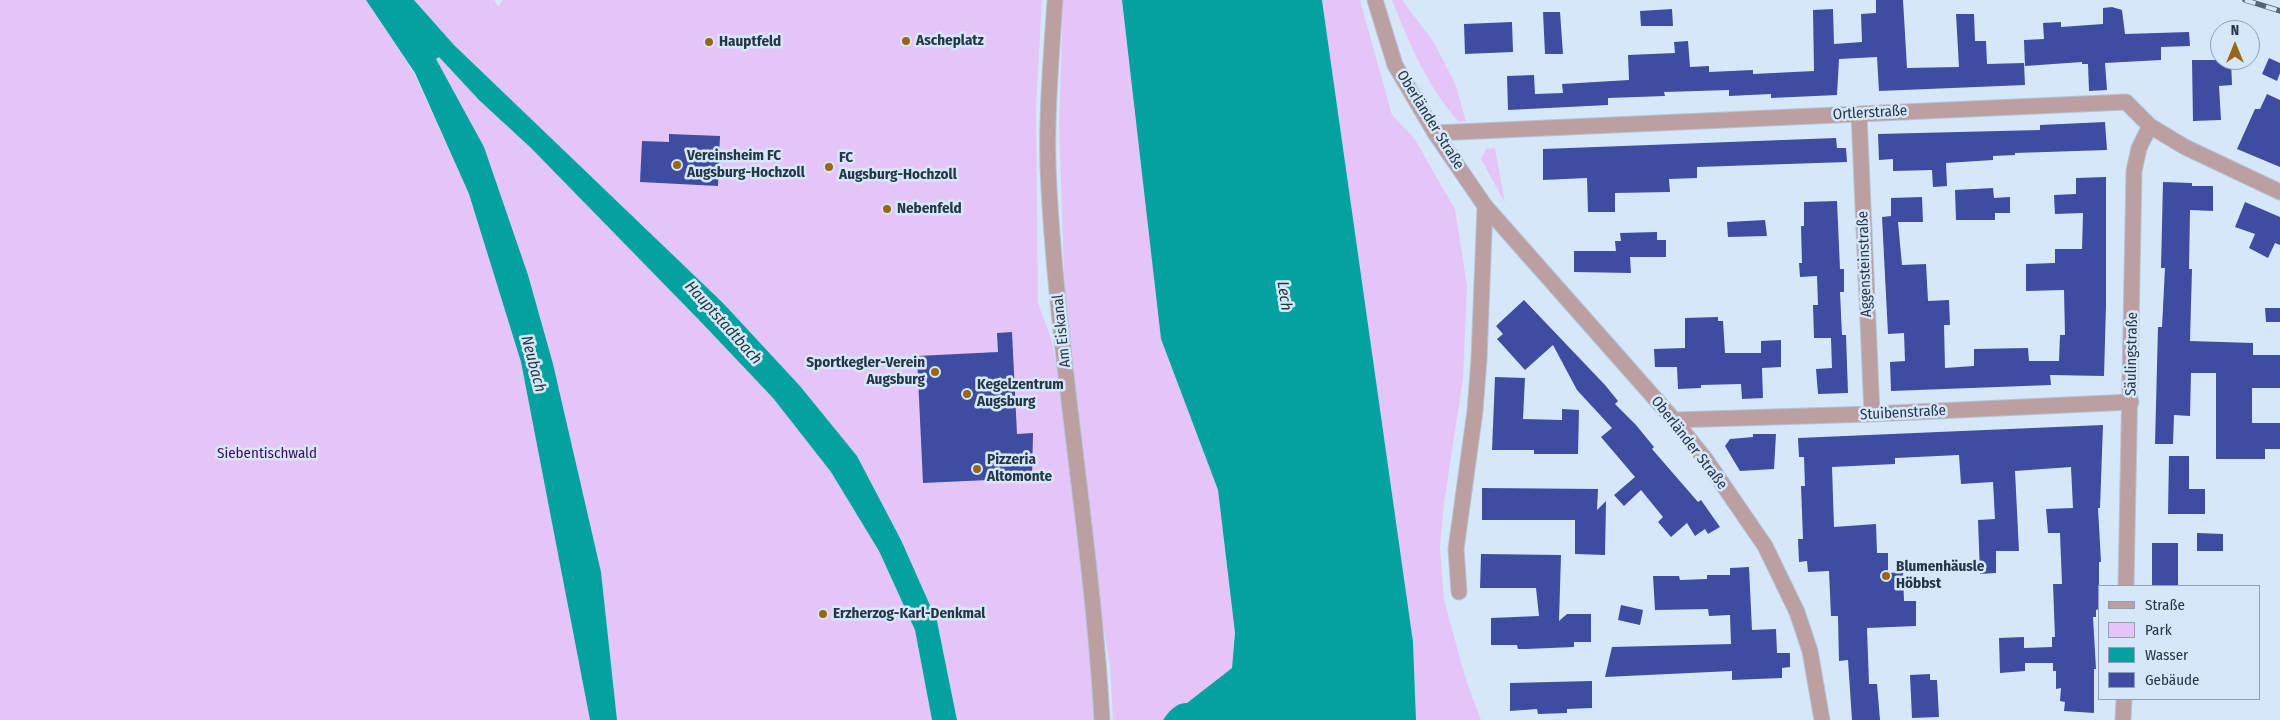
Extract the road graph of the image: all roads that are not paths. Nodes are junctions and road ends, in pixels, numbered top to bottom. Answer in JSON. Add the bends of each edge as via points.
{"nodes":[{"id":1,"x":1056,"y":0,"type":"edge"},
{"id":2,"x":1375,"y":0,"type":"edge"},
{"id":3,"x":1858,"y":114,"type":"junction"},
{"id":4,"x":2150,"y":126,"type":"junction"},
{"id":5,"x":1435,"y":133,"type":"junction"},
{"id":6,"x":2280,"y":192,"type":"edge"},
{"id":7,"x":1485,"y":206,"type":"junction"},
{"id":8,"x":2131,"y":402,"type":"junction"},
{"id":9,"x":1872,"y":414,"type":"junction"},
{"id":10,"x":1674,"y":420,"type":"junction"},
{"id":11,"x":2126,"y":585,"type":"edge"},
{"id":12,"x":1459,"y":592,"type":"dead end"},
{"id":13,"x":2124,"y":700,"type":"edge"},
{"id":14,"x":1102,"y":720,"type":"edge"},
{"id":15,"x":1822,"y":720,"type":"edge"},
{"id":16,"x":2123,"y":720,"type":"edge"}],
"edges":[{"from":1,"to":14,"type":"street","name":"Am Eiskanal","via":[[1048,120],[1049,188],[1060,318],[1095,620]]},
{"from":2,"to":5,"type":"street","name":"Oberländer Straße","via":[[1396,65]]},
{"from":3,"to":4,"type":"street","name":"Ortlerstraße","via":[[2126,102]]},
{"from":3,"to":5,"type":"street","name":"Ortlerstraße"},
{"from":3,"to":9,"type":"street","name":"Aggensteinstraße"},
{"from":4,"to":6,"type":"street","name":"Ortlerstraße","via":[[2186,148]]},
{"from":4,"to":8,"type":"street","name":"Säulingstraße","via":[[2139,148],[2134,171]]},
{"from":5,"to":7,"type":"street","name":"Oberländer Straße"},
{"from":7,"to":10,"type":"street","name":"Oberländer Straße"},
{"from":7,"to":12,"type":"street","via":[[1480,359],[1456,549]]},
{"from":8,"to":9,"type":"street","name":"Stuibenstraße"},
{"from":8,"to":11,"type":"street","name":"Säulingstraße"},
{"from":9,"to":10,"type":"street","name":"Stuibenstraße"},
{"from":10,"to":15,"type":"street","name":"Oberländer Straße","via":[[1766,546],[1798,612],[1810,651]]},
{"from":13,"to":16,"type":"street"}]}
